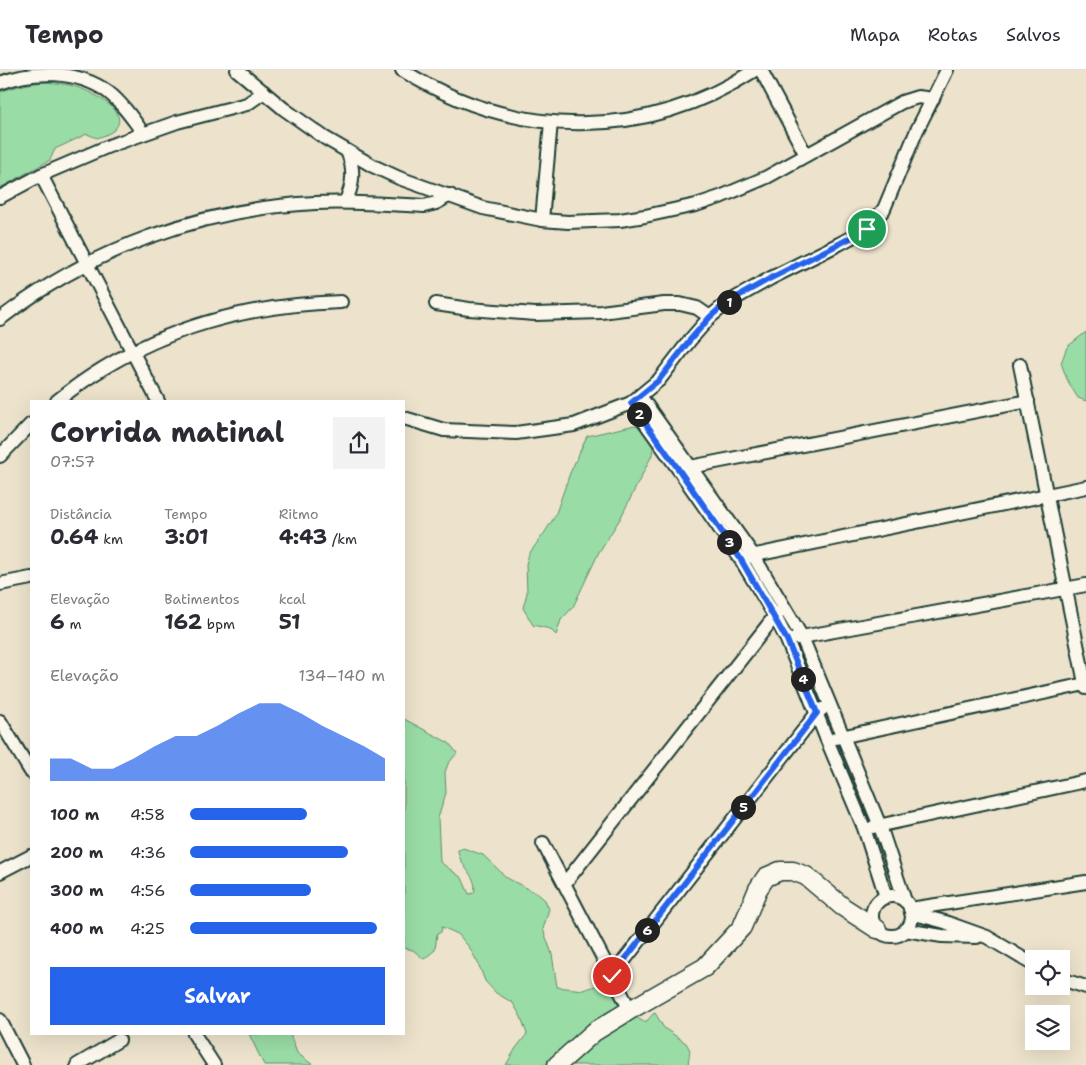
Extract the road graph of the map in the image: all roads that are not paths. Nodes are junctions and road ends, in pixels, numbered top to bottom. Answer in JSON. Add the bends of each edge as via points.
{"nodes":[{"id":1,"x":237,"y":70,"type":"edge"},
{"id":2,"x":402,"y":70,"type":"edge"},
{"id":3,"x":755,"y":70,"type":"edge"},
{"id":4,"x":761,"y":70,"type":"edge"},
{"id":5,"x":947,"y":70,"type":"edge"},
{"id":6,"x":48,"y":72,"type":"edge"},
{"id":7,"x":0,"y":83,"type":"edge"},
{"id":8,"x":264,"y":92,"type":"junction"},
{"id":9,"x":934,"y":99,"type":"junction"},
{"id":10,"x":551,"y":122,"type":"junction"},
{"id":11,"x":144,"y":133,"type":"junction"},
{"id":12,"x":347,"y":151,"type":"junction"},
{"id":13,"x":806,"y":155,"type":"junction"},
{"id":14,"x":41,"y":175,"type":"junction"},
{"id":15,"x":450,"y":196,"type":"junction"},
{"id":16,"x":0,"y":198,"type":"edge"},
{"id":17,"x":346,"y":202,"type":"junction"},
{"id":18,"x":542,"y":220,"type":"junction"},
{"id":19,"x":86,"y":263,"type":"junction"},
{"id":20,"x":341,"y":302,"type":"dead end"},
{"id":21,"x":436,"y":304,"type":"dead end"},
{"id":22,"x":710,"y":317,"type":"junction"},
{"id":23,"x":0,"y":318,"type":"edge"},
{"id":24,"x":132,"y":352,"type":"junction"},
{"id":25,"x":1020,"y":365,"type":"dead end"},
{"id":26,"x":58,"y":400,"type":"edge"},
{"id":27,"x":157,"y":400,"type":"edge"},
{"id":28,"x":635,"y":400,"type":"junction"},
{"id":29,"x":1028,"y":401,"type":"junction"},
{"id":30,"x":405,"y":418,"type":"edge"},
{"id":31,"x":30,"y":425,"type":"edge"},
{"id":32,"x":0,"y":456,"type":"edge"},
{"id":33,"x":685,"y":468,"type":"junction"},
{"id":34,"x":1086,"y":486,"type":"edge"},
{"id":35,"x":1047,"y":494,"type":"junction"},
{"id":36,"x":746,"y":557,"type":"junction"},
{"id":37,"x":30,"y":578,"type":"edge"},
{"id":38,"x":0,"y":584,"type":"edge"},
{"id":39,"x":1086,"y":585,"type":"edge"},
{"id":40,"x":1065,"y":590,"type":"junction"},
{"id":41,"x":780,"y":612,"type":"junction"},
{"id":42,"x":802,"y":637,"type":"junction"},
{"id":43,"x":787,"y":640,"type":"junction"},
{"id":44,"x":1086,"y":686,"type":"edge"},
{"id":45,"x":830,"y":704,"type":"junction"},
{"id":46,"x":817,"y":713,"type":"junction"},
{"id":47,"x":0,"y":721,"type":"edge"},
{"id":48,"x":843,"y":736,"type":"junction"},
{"id":49,"x":827,"y":740,"type":"junction"},
{"id":50,"x":30,"y":770,"type":"edge"},
{"id":51,"x":1086,"y":781,"type":"edge"},
{"id":52,"x":880,"y":826,"type":"junction"},
{"id":53,"x":864,"y":828,"type":"junction"},
{"id":54,"x":542,"y":842,"type":"dead end"},
{"id":55,"x":30,"y":857,"type":"edge"},
{"id":56,"x":0,"y":872,"type":"edge"},
{"id":57,"x":1086,"y":882,"type":"edge"},
{"id":58,"x":565,"y":883,"type":"junction"},
{"id":59,"x":886,"y":897,"type":"junction"},
{"id":60,"x":843,"y":907,"type":"junction"},
{"id":61,"x":909,"y":908,"type":"junction"},
{"id":62,"x":873,"y":911,"type":"junction"},
{"id":63,"x":877,"y":929,"type":"junction"},
{"id":64,"x":905,"y":930,"type":"junction"},
{"id":65,"x":987,"y":937,"type":"junction"},
{"id":66,"x":1025,"y":960,"type":"edge"},
{"id":67,"x":612,"y":976,"type":"junction"},
{"id":68,"x":1070,"y":982,"type":"edge"},
{"id":69,"x":1086,"y":987,"type":"edge"},
{"id":70,"x":630,"y":1010,"type":"junction"},
{"id":71,"x":0,"y":1020,"type":"edge"},
{"id":72,"x":195,"y":1035,"type":"edge"},
{"id":73,"x":119,"y":1040,"type":"dead end"},
{"id":74,"x":23,"y":1065,"type":"edge"},
{"id":75,"x":77,"y":1065,"type":"edge"},
{"id":76,"x":214,"y":1065,"type":"edge"},
{"id":77,"x":557,"y":1065,"type":"edge"}],
"edges":[{"from":1,"to":8,"type":"street"},
{"from":2,"to":10,"type":"street","via":[[440,92],[483,109]]},
{"from":3,"to":10,"type":"street","via":[[715,92],[660,113],[610,122]]},
{"from":4,"to":13,"type":"street"},
{"from":5,"to":9,"type":"street"},
{"from":6,"to":7,"type":"street"},
{"from":6,"to":11,"type":"street","via":[[84,80],[108,92]]},
{"from":8,"to":11,"type":"street","via":[[246,104]]},
{"from":8,"to":12,"type":"street","via":[[304,124]]},
{"from":9,"to":13,"type":"street","via":[[918,97],[902,102]]},
{"from":9,"to":22,"type":"street","via":[[917,130],[884,209],[867,229],[726,303]]},
{"from":10,"to":18,"type":"street"},
{"from":11,"to":14,"type":"street"},
{"from":12,"to":15,"type":"street","via":[[400,178]]},
{"from":12,"to":17,"type":"street","via":[[353,178]]},
{"from":13,"to":18,"type":"street","via":[[744,188],[671,211],[611,220]]},
{"from":14,"to":16,"type":"street"},
{"from":14,"to":19,"type":"street"},
{"from":15,"to":17,"type":"street","via":[[424,206]]},
{"from":15,"to":18,"type":"street","via":[[484,208]]},
{"from":17,"to":19,"type":"street","via":[[256,208],[217,216],[141,239]]},
{"from":19,"to":23,"type":"street"},
{"from":19,"to":24,"type":"street"},
{"from":20,"to":24,"type":"street","via":[[287,305],[233,314],[182,330]]},
{"from":21,"to":22,"type":"street","via":[[502,312],[559,314],[680,304],[697,308]]},
{"from":22,"to":28,"type":"street","via":[[659,380]]},
{"from":24,"to":26,"type":"street"},
{"from":24,"to":27,"type":"street"},
{"from":25,"to":29,"type":"street"},
{"from":28,"to":30,"type":"street","via":[[574,425],[516,433],[444,430]]},
{"from":28,"to":33,"type":"street"},
{"from":29,"to":33,"type":"street"},
{"from":29,"to":35,"type":"street"},
{"from":31,"to":32,"type":"street"},
{"from":33,"to":36,"type":"street"},
{"from":34,"to":35,"type":"street"},
{"from":35,"to":36,"type":"street"},
{"from":35,"to":40,"type":"street"},
{"from":36,"to":41,"type":"street"},
{"from":37,"to":38,"type":"street"},
{"from":39,"to":40,"type":"street"},
{"from":40,"to":42,"type":"street"},
{"from":40,"to":44,"type":"street"},
{"from":41,"to":42,"type":"street"},
{"from":41,"to":43,"type":"street"},
{"from":41,"to":58,"type":"street"},
{"from":42,"to":43,"type":"street"},
{"from":42,"to":45,"type":"street"},
{"from":43,"to":46,"type":"street"},
{"from":44,"to":48,"type":"street"},
{"from":45,"to":46,"type":"street"},
{"from":45,"to":48,"type":"street"},
{"from":46,"to":49,"type":"street"},
{"from":46,"to":67,"type":"street"},
{"from":47,"to":50,"type":"street"},
{"from":48,"to":49,"type":"street"},
{"from":48,"to":52,"type":"street"},
{"from":49,"to":53,"type":"street"},
{"from":51,"to":52,"type":"street"},
{"from":52,"to":53,"type":"street"},
{"from":52,"to":61,"type":"street"},
{"from":53,"to":59,"type":"street"},
{"from":54,"to":58,"type":"street"},
{"from":55,"to":56,"type":"street"},
{"from":57,"to":61,"type":"street"},
{"from":58,"to":67,"type":"street"},
{"from":59,"to":61,"type":"street","via":[[899,898]]},
{"from":59,"to":62,"type":"street"},
{"from":60,"to":62,"type":"street"},
{"from":60,"to":63,"type":"street"},
{"from":60,"to":70,"type":"street","via":[[806,876],[793,871],[766,876],[742,927],[705,967]]},
{"from":61,"to":64,"type":"street","via":[[911,919]]},
{"from":61,"to":65,"type":"street"},
{"from":62,"to":63,"type":"street","via":[[873,923]]},
{"from":63,"to":64,"type":"street","via":[[887,936]]},
{"from":64,"to":65,"type":"street","via":[[942,936]]},
{"from":65,"to":66,"type":"street"},
{"from":67,"to":70,"type":"street"},
{"from":68,"to":69,"type":"street"},
{"from":70,"to":77,"type":"street","via":[[594,1032]]},
{"from":71,"to":74,"type":"street"},
{"from":72,"to":76,"type":"street"},
{"from":73,"to":75,"type":"street"}]}
